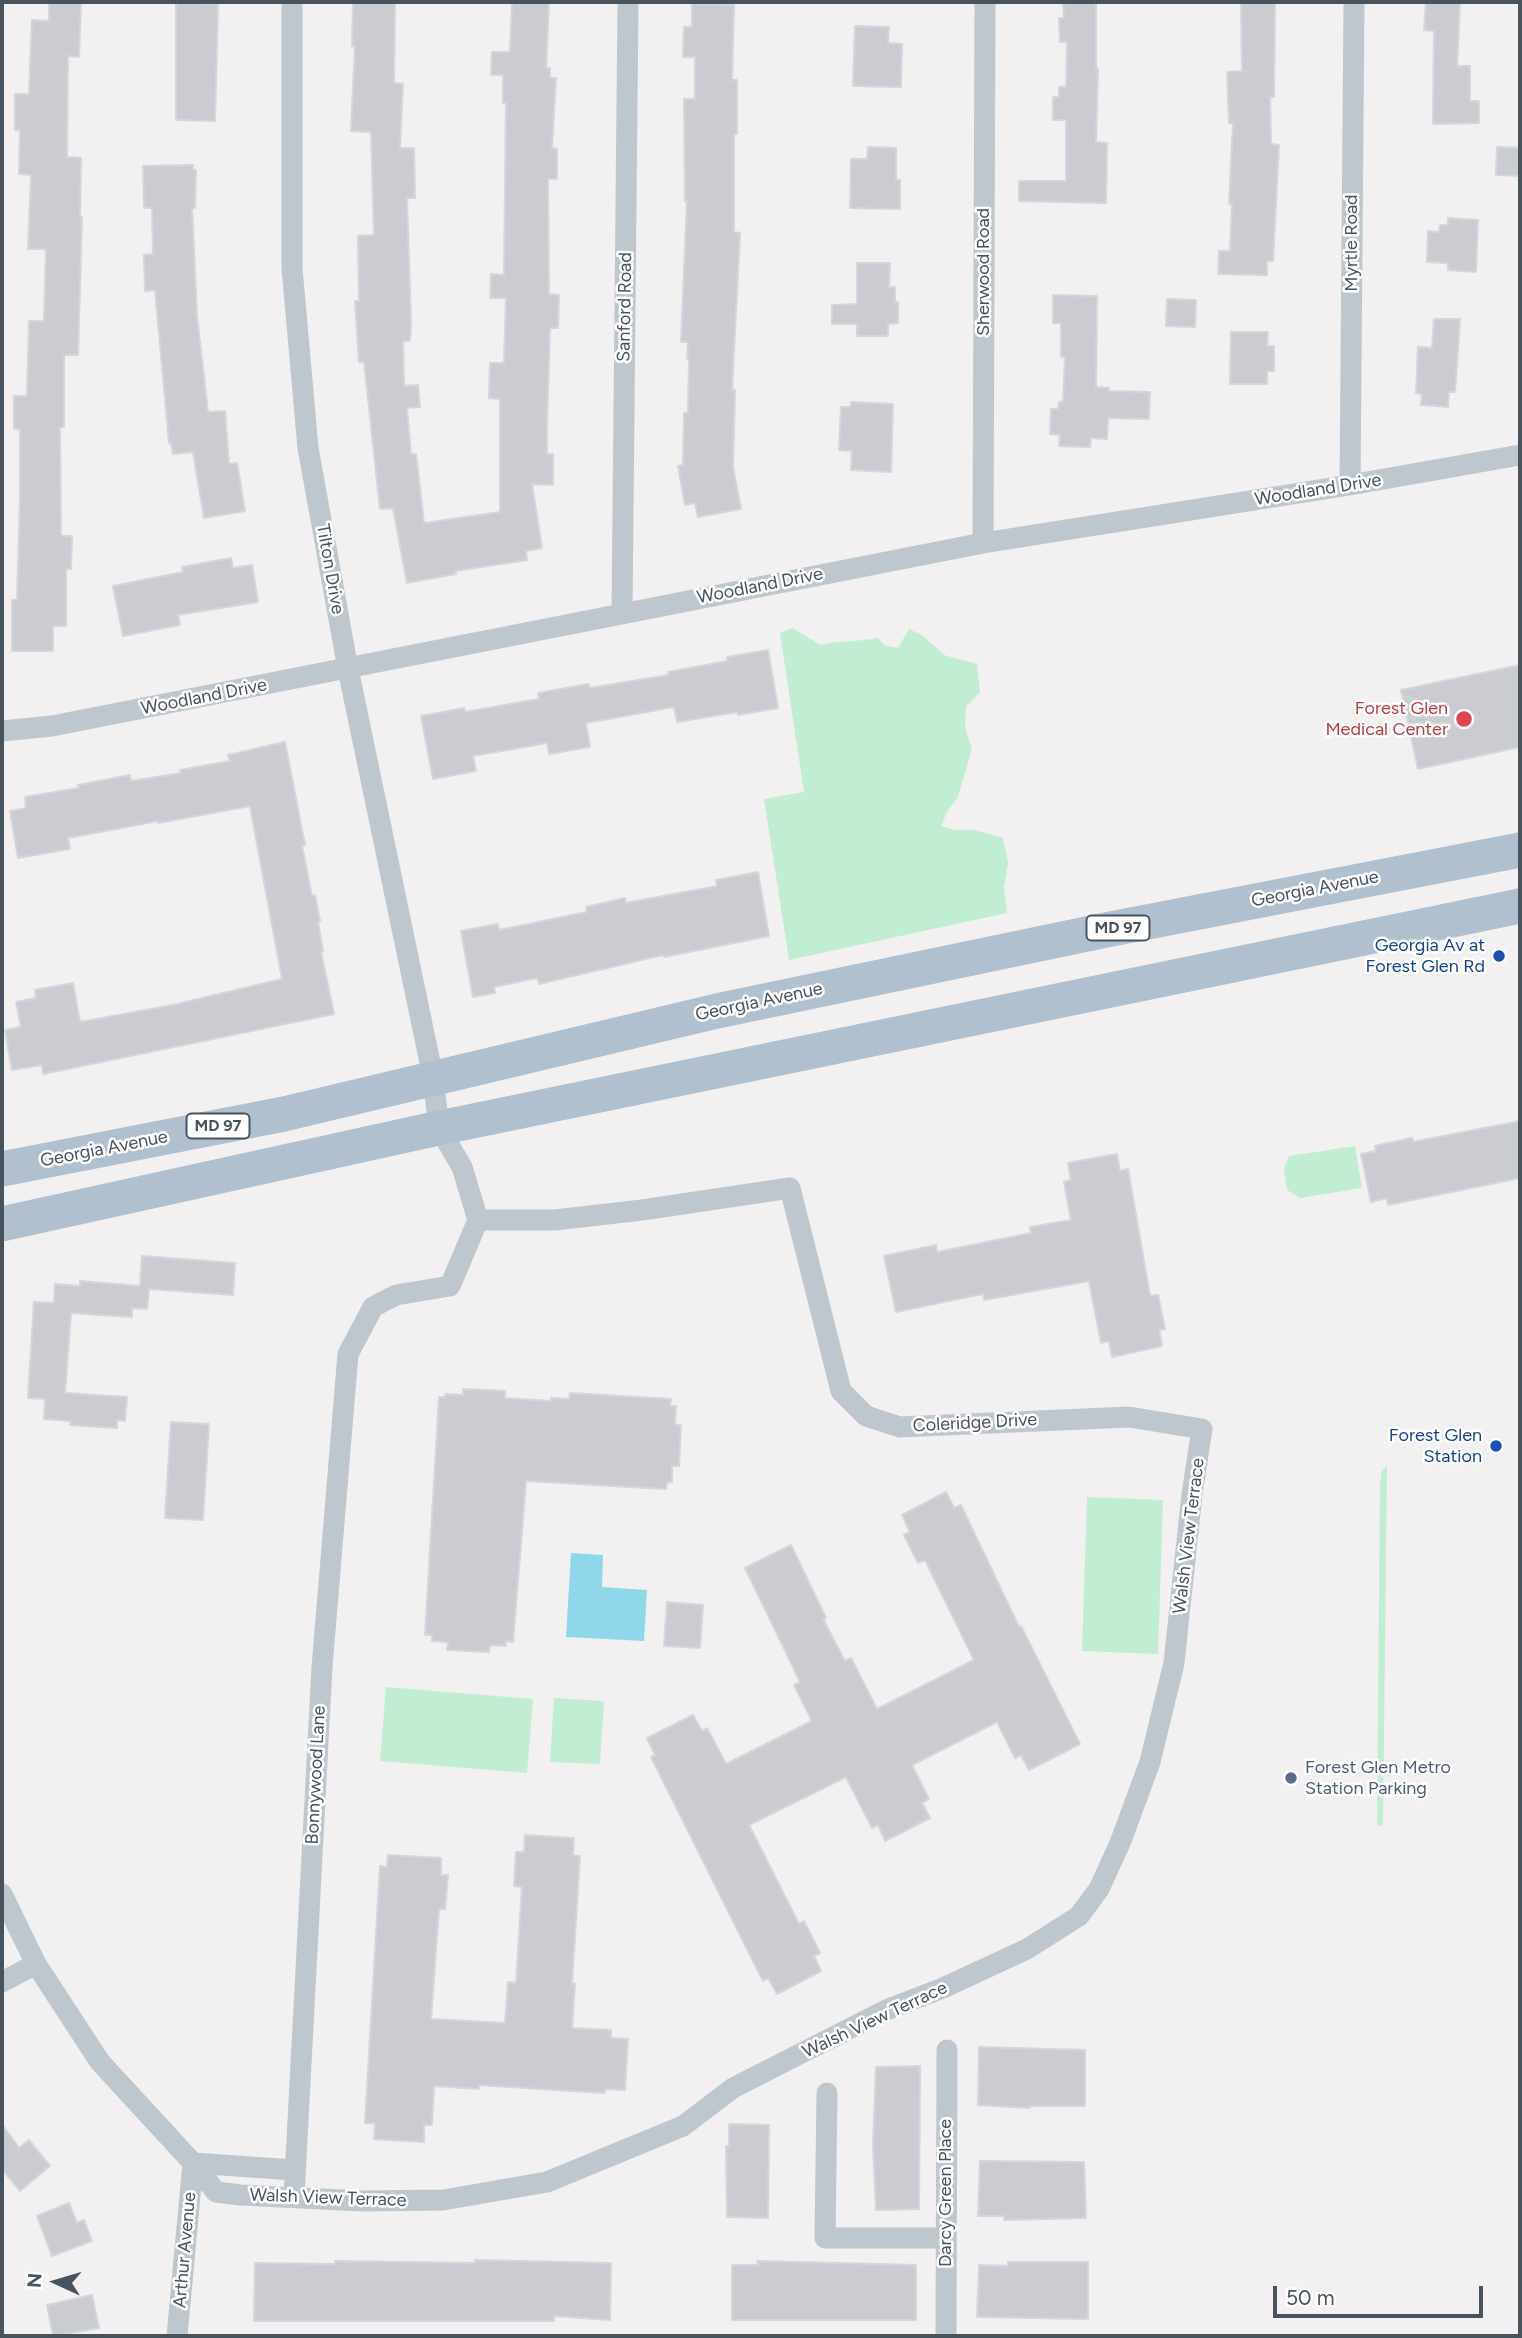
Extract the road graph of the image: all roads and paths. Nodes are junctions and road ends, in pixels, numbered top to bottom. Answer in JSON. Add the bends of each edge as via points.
{"nodes":[{"id":1,"x":292,"y":2,"type":"edge"},
{"id":2,"x":628,"y":2,"type":"edge"},
{"id":3,"x":985,"y":2,"type":"edge"},
{"id":4,"x":1354,"y":2,"type":"edge"},
{"id":5,"x":1520,"y":454,"type":"edge"},
{"id":6,"x":1350,"y":485,"type":"junction"},
{"id":7,"x":983,"y":543,"type":"junction"},
{"id":8,"x":622,"y":613,"type":"junction"},
{"id":9,"x":348,"y":669,"type":"junction"},
{"id":10,"x":2,"y":731,"type":"edge"},
{"id":11,"x":1520,"y":850,"type":"edge"},
{"id":12,"x":1520,"y":906,"type":"edge"},
{"id":13,"x":433,"y":1077,"type":"junction"},
{"id":14,"x":439,"y":1128,"type":"junction"},
{"id":15,"x":2,"y":1168,"type":"edge"},
{"id":16,"x":478,"y":1220,"type":"junction"},
{"id":17,"x":2,"y":1224,"type":"edge"},
{"id":18,"x":1202,"y":1429,"type":"joint"},
{"id":19,"x":2,"y":1894,"type":"edge"},
{"id":20,"x":36,"y":1964,"type":"junction"},
{"id":21,"x":2,"y":1982,"type":"edge"},
{"id":22,"x":947,"y":2050,"type":"dead end"},
{"id":23,"x":827,"y":2093,"type":"dead end"},
{"id":24,"x":193,"y":2163,"type":"junction"},
{"id":25,"x":294,"y":2170,"type":"junction"},
{"id":26,"x":294,"y":2196,"type":"junction"},
{"id":27,"x":946,"y":2238,"type":"junction"},
{"id":28,"x":177,"y":2336,"type":"edge"},
{"id":29,"x":946,"y":2336,"type":"edge"}],
"edges":[{"from":1,"to":9,"type":"street","name":"Tilton Drive","via":[[292,268],[308,448]]},
{"from":2,"to":8,"type":"street","name":"Sanford Road"},
{"from":3,"to":7,"type":"street","name":"Sherwood Road"},
{"from":4,"to":6,"type":"street","name":"Myrtle Road"},
{"from":5,"to":6,"type":"street","name":"Woodland Drive"},
{"from":6,"to":7,"type":"street","name":"Woodland Drive"},
{"from":7,"to":8,"type":"street","name":"Woodland Drive"},
{"from":8,"to":9,"type":"street","name":"Woodland Drive"},
{"from":9,"to":10,"type":"street","name":"Woodland Drive","via":[[52,726]]},
{"from":9,"to":13,"type":"street","name":"Tilton Drive"},
{"from":11,"to":13,"type":"main road","name":"Georgia Avenue","number":"MD 97","via":[[851,983]]},
{"from":12,"to":14,"type":"main road"},
{"from":13,"to":14,"type":"street","name":"Tilton Drive"},
{"from":13,"to":15,"type":"main road","name":"Georgia Avenue","number":"MD 97","via":[[284,1114]]},
{"from":14,"to":16,"type":"street","via":[[462,1167]]},
{"from":14,"to":17,"type":"main road"},
{"from":16,"to":18,"type":"street","name":"Coleridge Drive","via":[[555,1220],[790,1188],[841,1391],[866,1416],[900,1427],[1129,1417]]},
{"from":16,"to":25,"type":"street","name":"Bonnywood Lane","via":[[450,1286],[396,1295],[373,1307],[348,1354],[322,1667]]},
{"from":18,"to":26,"type":"street","name":"Walsh View Terrace","via":[[1174,1663],[1150,1762],[1099,1889],[1079,1916],[1027,1949],[886,2010],[733,2088],[683,2126],[547,2182],[443,2200]]},
{"from":19,"to":20,"type":"street","name":"Walsh View Terrace"},
{"from":20,"to":21,"type":"street"},
{"from":20,"to":24,"type":"street","name":"Walsh View Terrace","via":[[100,2062]]},
{"from":22,"to":27,"type":"street","name":"Darcy Green Place"},
{"from":23,"to":27,"type":"street","via":[[825,2238]]},
{"from":24,"to":25,"type":"street"},
{"from":24,"to":26,"type":"street","name":"Walsh View Terrace","via":[[216,2192]]},
{"from":24,"to":28,"type":"street","name":"Arthur Avenue"},
{"from":25,"to":26,"type":"street","name":"Bonnywood Lane"},
{"from":27,"to":29,"type":"street","name":"Darcy Green Place"}]}
